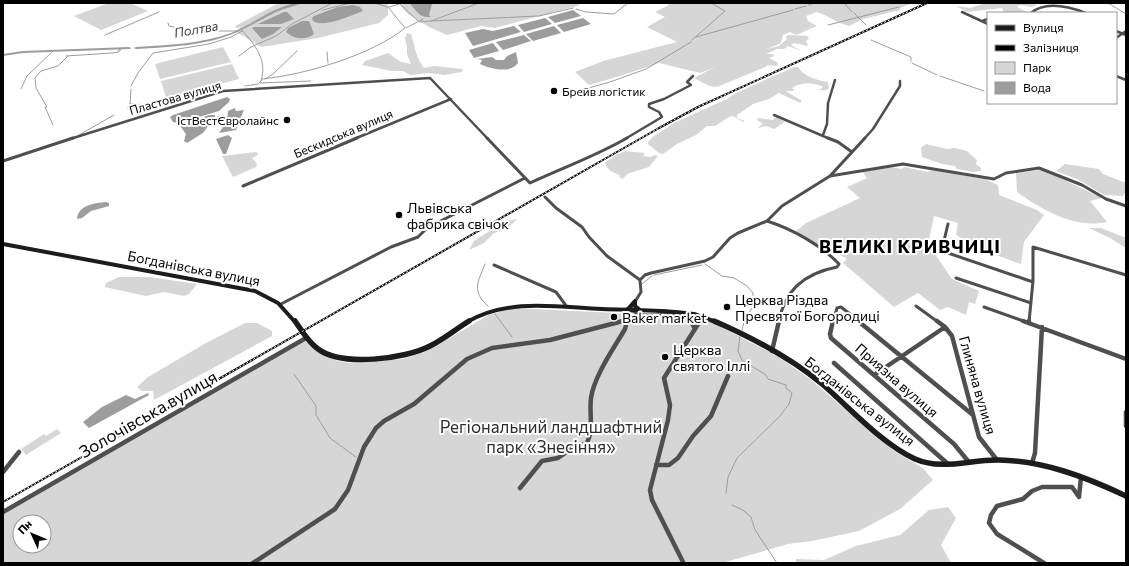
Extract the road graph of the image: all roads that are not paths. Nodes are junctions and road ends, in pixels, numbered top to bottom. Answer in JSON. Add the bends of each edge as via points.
{"nodes":[{"id":1,"x":962,"y":12,"type":"dead end"},
{"id":2,"x":1032,"y":12,"type":"edge"},
{"id":3,"x":1082,"y":12,"type":"edge"},
{"id":4,"x":987,"y":19,"type":"edge"},
{"id":5,"x":982,"y":21,"type":"junction"},
{"id":6,"x":987,"y":24,"type":"edge"},
{"id":7,"x":1126,"y":31,"type":"edge"},
{"id":8,"x":1124,"y":34,"type":"edge"},
{"id":9,"x":693,"y":76,"type":"dead end"},
{"id":10,"x":835,"y":80,"type":"dead end"},
{"id":11,"x":900,"y":81,"type":"dead end"},
{"id":12,"x":451,"y":99,"type":"junction"},
{"id":13,"x":774,"y":114,"type":"dead end"},
{"id":14,"x":823,"y":135,"type":"junction"},
{"id":15,"x":852,"y":152,"type":"junction"},
{"id":16,"x":3,"y":161,"type":"edge"},
{"id":17,"x":830,"y":176,"type":"junction"},
{"id":18,"x":525,"y":178,"type":"junction"},
{"id":19,"x":243,"y":186,"type":"dead end"},
{"id":20,"x":545,"y":197,"type":"dead end"},
{"id":21,"x":1126,"y":206,"type":"edge"},
{"id":22,"x":767,"y":221,"type":"junction"},
{"id":23,"x":948,"y":224,"type":"dead end"},
{"id":24,"x":3,"y":244,"type":"edge"},
{"id":25,"x":494,"y":265,"type":"dead end"},
{"id":26,"x":1126,"y":274,"type":"edge"},
{"id":27,"x":956,"y":278,"type":"dead end"},
{"id":28,"x":640,"y":280,"type":"junction"},
{"id":29,"x":1033,"y":282,"type":"junction"},
{"id":30,"x":635,"y":302,"type":"junction"},
{"id":31,"x":1031,"y":303,"type":"junction"},
{"id":32,"x":280,"y":304,"type":"junction"},
{"id":33,"x":916,"y":306,"type":"dead end"},
{"id":34,"x":567,"y":307,"type":"junction"},
{"id":35,"x":984,"y":307,"type":"dead end"},
{"id":36,"x":624,"y":310,"type":"junction"},
{"id":37,"x":631,"y":310,"type":"junction"},
{"id":38,"x":642,"y":311,"type":"junction"},
{"id":39,"x":703,"y":316,"type":"junction"},
{"id":40,"x":627,"y":320,"type":"junction"},
{"id":41,"x":1029,"y":323,"type":"junction"},
{"id":42,"x":945,"y":327,"type":"junction"},
{"id":43,"x":1042,"y":327,"type":"junction"},
{"id":44,"x":695,"y":329,"type":"junction"},
{"id":45,"x":306,"y":338,"type":"junction"},
{"id":46,"x":772,"y":351,"type":"junction"},
{"id":47,"x":900,"y":357,"type":"junction"},
{"id":48,"x":1126,"y":359,"type":"edge"},
{"id":49,"x":834,"y":363,"type":"dead end"},
{"id":50,"x":874,"y":375,"type":"junction"},
{"id":51,"x":728,"y":376,"type":"dead end"},
{"id":52,"x":1126,"y":412,"type":"edge"},
{"id":53,"x":973,"y":415,"type":"junction"},
{"id":54,"x":1126,"y":426,"type":"edge"},
{"id":55,"x":19,"y":452,"type":"dead end"},
{"id":56,"x":997,"y":460,"type":"junction"},
{"id":57,"x":968,"y":461,"type":"junction"},
{"id":58,"x":1032,"y":463,"type":"junction"},
{"id":59,"x":949,"y":464,"type":"junction"},
{"id":60,"x":656,"y":465,"type":"junction"},
{"id":61,"x":3,"y":472,"type":"edge"},
{"id":62,"x":1081,"y":477,"type":"junction"},
{"id":63,"x":520,"y":488,"type":"dead end"},
{"id":64,"x":1126,"y":496,"type":"edge"},
{"id":65,"x":3,"y":512,"type":"edge"},
{"id":66,"x":683,"y":562,"type":"dead end"},
{"id":67,"x":253,"y":563,"type":"edge"},
{"id":68,"x":1044,"y":563,"type":"edge"}],
"edges":[{"from":1,"to":5,"type":"street"},
{"from":2,"to":3,"type":"street","via":[[1042,6],[1059,6]]},
{"from":4,"to":5,"type":"street"},
{"from":5,"to":6,"type":"street"},
{"from":7,"to":8,"type":"street"},
{"from":9,"to":18,"type":"street","via":[[687,82],[691,85],[649,104],[649,107],[662,117],[604,151],[530,183]]},
{"from":10,"to":14,"type":"street"},
{"from":11,"to":15,"type":"street","via":[[900,86],[878,122]]},
{"from":12,"to":16,"type":"street","name":"Пластова вулиця","via":[[430,78],[223,92],[126,120]]},
{"from":12,"to":18,"type":"street"},
{"from":12,"to":19,"type":"street","name":"Бескидська вулиця"},
{"from":13,"to":14,"type":"street"},
{"from":14,"to":15,"type":"street"},
{"from":15,"to":17,"type":"street"},
{"from":17,"to":21,"type":"street","via":[[903,164],[994,179],[1006,173],[1039,168]]},
{"from":17,"to":22,"type":"street","via":[[782,206]]},
{"from":18,"to":32,"type":"street","via":[[427,228],[418,237],[391,247]]},
{"from":20,"to":28,"type":"street","via":[[582,227],[607,256]]},
{"from":22,"to":28,"type":"street","via":[[730,238],[713,257],[705,261],[651,273]]},
{"from":22,"to":46,"type":"street","via":[[794,233],[839,264],[837,267],[818,272],[791,290],[780,314]]},
{"from":23,"to":29,"type":"street","via":[[942,249],[945,252]]},
{"from":24,"to":32,"type":"main road","name":"Богданівська вулиця","via":[[255,291]]},
{"from":25,"to":34,"type":"street","via":[[556,292]]},
{"from":26,"to":29,"type":"street","via":[[1033,247]]},
{"from":27,"to":31,"type":"street"},
{"from":28,"to":30,"type":"street","via":[[641,292]]},
{"from":29,"to":31,"type":"street"},
{"from":30,"to":36,"type":"main road"},
{"from":30,"to":37,"type":"street"},
{"from":30,"to":38,"type":"main road","via":[[636,308]]},
{"from":31,"to":41,"type":"street"},
{"from":32,"to":45,"type":"main road","name":"Богданівська вулиця"},
{"from":33,"to":42,"type":"street","name":"Глиняна вулиця"},
{"from":34,"to":36,"type":"main road","name":"Богданівська вулиця"},
{"from":34,"to":45,"type":"main road","name":"Богданівська вулиця","via":[[509,306],[493,310],[427,348],[404,354],[356,359],[337,358],[317,349]]},
{"from":35,"to":41,"type":"street"},
{"from":36,"to":37,"type":"main road","name":"Богданівська вулиця"},
{"from":37,"to":38,"type":"main road","name":"Богданівська вулиця"},
{"from":37,"to":40,"type":"street"},
{"from":37,"to":44,"type":"street","name":"Богданівська вулиця","via":[[638,315],[685,316],[694,323]]},
{"from":38,"to":39,"type":"main road","name":"Богданівська вулиця","via":[[683,312]]},
{"from":39,"to":44,"type":"street"},
{"from":39,"to":46,"type":"main road","name":"Богданівська вулиця"},
{"from":40,"to":63,"type":"street","via":[[626,328],[600,372],[591,397],[591,435],[587,442],[558,458],[542,461]]},
{"from":40,"to":67,"type":"street","via":[[551,339],[500,346],[465,360],[414,404],[375,429],[368,440],[348,491],[335,509]]},
{"from":41,"to":43,"type":"street"},
{"from":42,"to":47,"type":"street"},
{"from":42,"to":53,"type":"street","name":"Глиняна вулиця","via":[[952,336]]},
{"from":43,"to":48,"type":"street"},
{"from":43,"to":58,"type":"street","via":[[1035,453]]},
{"from":44,"to":60,"type":"street","via":[[664,378],[670,405]]},
{"from":45,"to":65,"type":"street","name":"Золочівська вулиця"},
{"from":46,"to":59,"type":"main road","name":"Богданівська вулиця","via":[[814,378],[904,453],[929,464]]},
{"from":47,"to":50,"type":"street"},
{"from":47,"to":50,"type":"street","name":"Приязна вулиця","via":[[841,307],[838,308],[831,338]]},
{"from":47,"to":53,"type":"street"},
{"from":49,"to":59,"type":"street"},
{"from":50,"to":57,"type":"street","name":"Приязна вулиця","via":[[954,444]]},
{"from":51,"to":60,"type":"street","via":[[711,416],[678,458],[669,465]]},
{"from":52,"to":54,"type":"street"},
{"from":53,"to":56,"type":"street","name":"Глиняна вулиця","via":[[979,437]]},
{"from":55,"to":61,"type":"street"},
{"from":56,"to":57,"type":"main road","name":"Богданівська вулиця"},
{"from":56,"to":58,"type":"main road","name":"Богданівська вулиця"},
{"from":57,"to":59,"type":"main road","name":"Богданівська вулиця"},
{"from":58,"to":62,"type":"main road","name":"Богданівська вулиця"},
{"from":60,"to":66,"type":"street","via":[[650,494]]},
{"from":62,"to":64,"type":"main road","name":"Богданівська вулиця"},
{"from":62,"to":68,"type":"street","via":[[1078,497],[1072,487],[1047,486],[1033,490],[1022,499],[999,504],[992,512],[988,523],[992,531],[1030,552]]}]}
